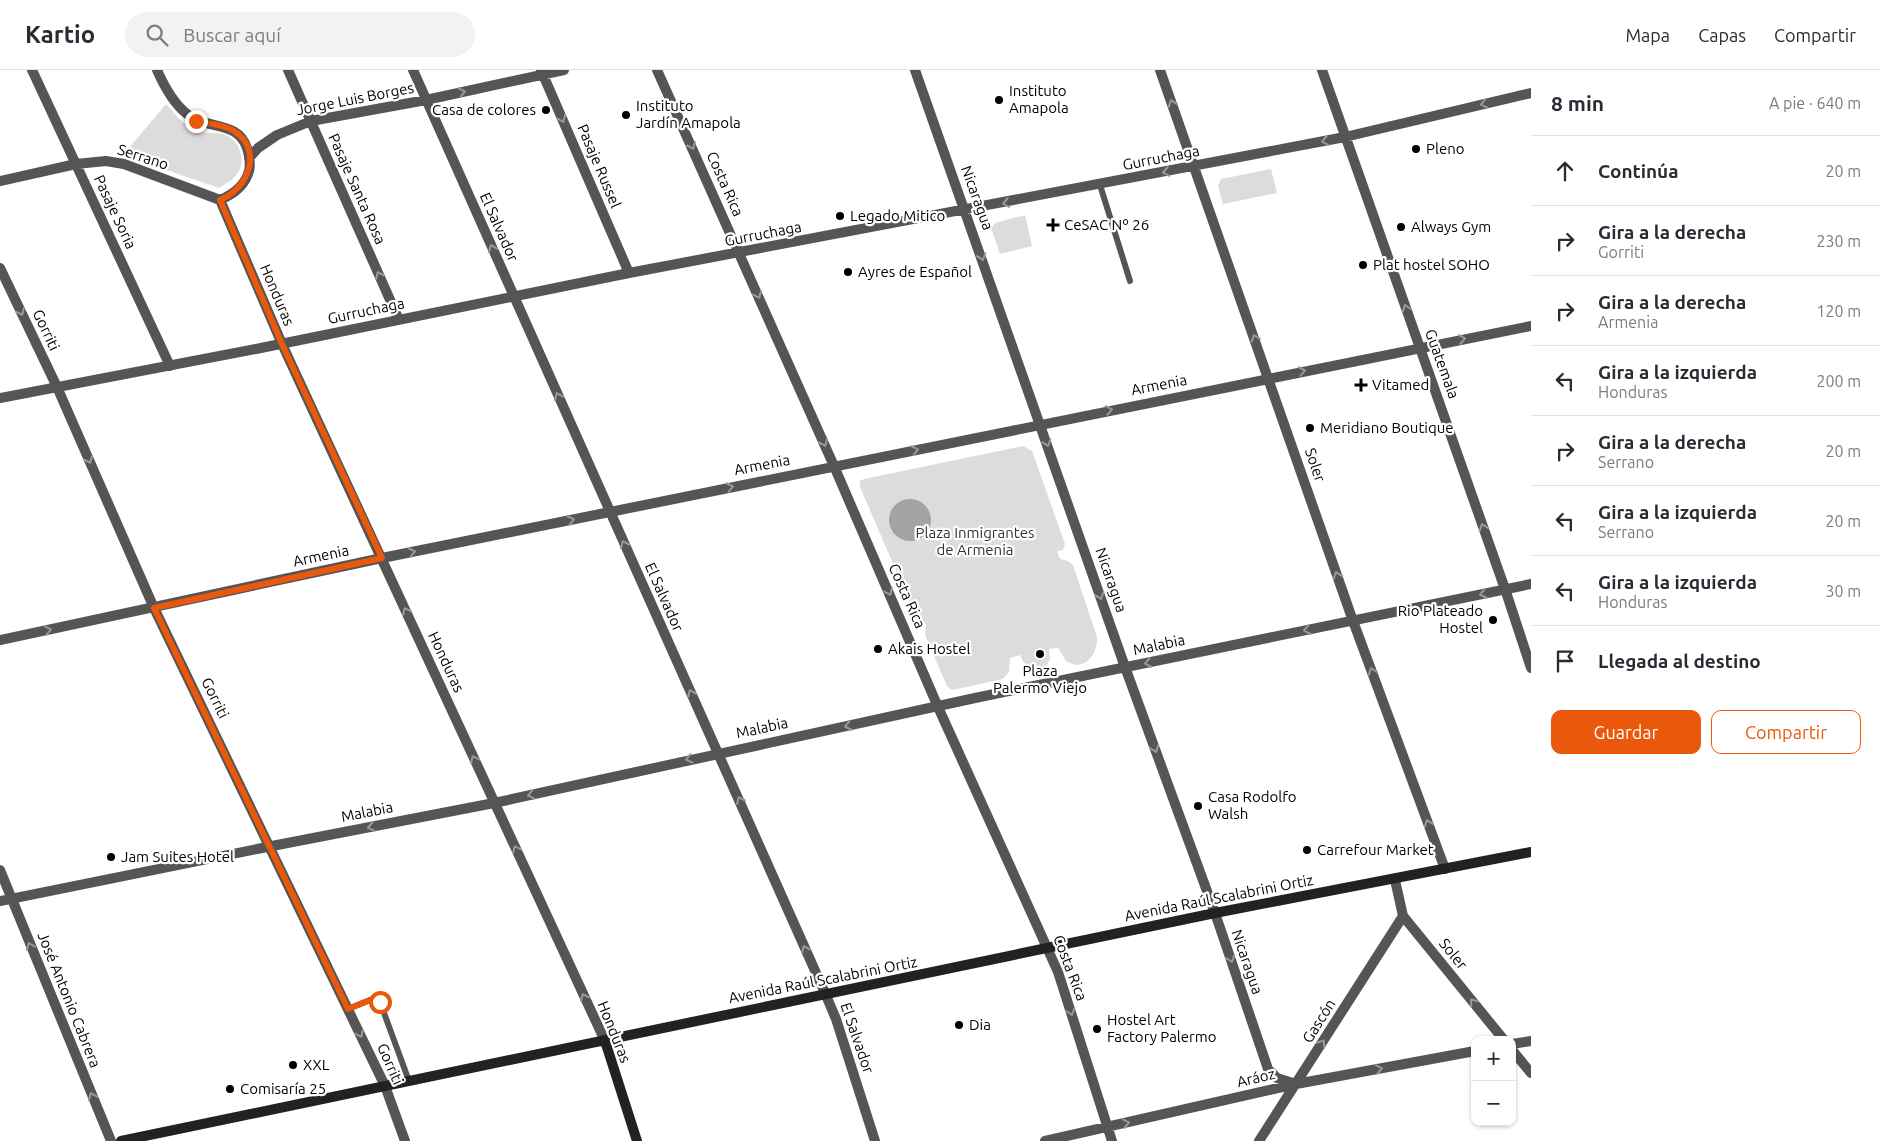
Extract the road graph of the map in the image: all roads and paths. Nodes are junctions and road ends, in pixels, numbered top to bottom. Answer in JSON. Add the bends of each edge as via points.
{"nodes":[{"id":1,"x":32,"y":70,"type":"edge"},
{"id":2,"x":157,"y":70,"type":"edge"},
{"id":3,"x":288,"y":70,"type":"edge"},
{"id":4,"x":413,"y":70,"type":"edge"},
{"id":5,"x":564,"y":70,"type":"edge"},
{"id":6,"x":658,"y":70,"type":"edge"},
{"id":7,"x":915,"y":70,"type":"edge"},
{"id":8,"x":1160,"y":70,"type":"edge"},
{"id":9,"x":1322,"y":70,"type":"edge"},
{"id":10,"x":542,"y":72,"type":"edge"},
{"id":11,"x":1531,"y":93,"type":"edge"},
{"id":12,"x":426,"y":100,"type":"junction"},
{"id":13,"x":311,"y":121,"type":"junction"},
{"id":14,"x":1344,"y":137,"type":"junction"},
{"id":15,"x":249,"y":158,"type":"junction"},
{"id":16,"x":76,"y":164,"type":"junction"},
{"id":17,"x":1195,"y":167,"type":"junction"},
{"id":18,"x":0,"y":181,"type":"edge"},
{"id":19,"x":1100,"y":185,"type":"junction"},
{"id":20,"x":220,"y":200,"type":"junction"},
{"id":21,"x":966,"y":210,"type":"junction"},
{"id":22,"x":740,"y":253,"type":"junction"},
{"id":23,"x":0,"y":268,"type":"edge"},
{"id":24,"x":629,"y":273,"type":"junction"},
{"id":25,"x":1130,"y":281,"type":"dead end"},
{"id":26,"x":514,"y":297,"type":"junction"},
{"id":27,"x":399,"y":320,"type":"junction"},
{"id":28,"x":1531,"y":326,"type":"edge"},
{"id":29,"x":282,"y":344,"type":"junction"},
{"id":30,"x":1420,"y":347,"type":"junction"},
{"id":31,"x":170,"y":366,"type":"junction"},
{"id":32,"x":1269,"y":378,"type":"junction"},
{"id":33,"x":57,"y":387,"type":"junction"},
{"id":34,"x":0,"y":398,"type":"edge"},
{"id":35,"x":1040,"y":424,"type":"junction"},
{"id":36,"x":834,"y":466,"type":"junction"},
{"id":37,"x":609,"y":512,"type":"junction"},
{"id":38,"x":382,"y":558,"type":"junction"},
{"id":39,"x":1531,"y":584,"type":"edge"},
{"id":40,"x":1506,"y":589,"type":"junction"},
{"id":41,"x":154,"y":608,"type":"junction"},
{"id":42,"x":1353,"y":620,"type":"junction"},
{"id":43,"x":0,"y":640,"type":"edge"},
{"id":44,"x":1125,"y":668,"type":"junction"},
{"id":45,"x":1531,"y":668,"type":"edge"},
{"id":46,"x":938,"y":707,"type":"junction"},
{"id":47,"x":718,"y":753,"type":"junction"},
{"id":48,"x":494,"y":803,"type":"junction"},
{"id":49,"x":270,"y":846,"type":"junction"},
{"id":50,"x":1531,"y":852,"type":"edge"},
{"id":51,"x":1445,"y":869,"type":"junction"},
{"id":52,"x":0,"y":870,"type":"edge"},
{"id":53,"x":1395,"y":880,"type":"junction"},
{"id":54,"x":11,"y":899,"type":"junction"},
{"id":55,"x":0,"y":902,"type":"edge"},
{"id":56,"x":1215,"y":913,"type":"junction"},
{"id":57,"x":1403,"y":916,"type":"junction"},
{"id":58,"x":1048,"y":950,"type":"junction"},
{"id":59,"x":825,"y":993,"type":"junction"},
{"id":60,"x":348,"y":1009,"type":"junction"},
{"id":61,"x":1501,"y":1036,"type":"edge"},
{"id":62,"x":605,"y":1041,"type":"junction"},
{"id":63,"x":1531,"y":1041,"type":"edge"},
{"id":64,"x":1516,"y":1043,"type":"edge"},
{"id":65,"x":1471,"y":1052,"type":"edge"},
{"id":66,"x":1516,"y":1055,"type":"edge"},
{"id":67,"x":1531,"y":1073,"type":"edge"},
{"id":68,"x":410,"y":1081,"type":"junction"},
{"id":69,"x":1296,"y":1084,"type":"junction"},
{"id":70,"x":385,"y":1086,"type":"junction"},
{"id":71,"x":1108,"y":1127,"type":"junction"},
{"id":72,"x":110,"y":1141,"type":"edge"},
{"id":73,"x":121,"y":1141,"type":"edge"},
{"id":74,"x":405,"y":1141,"type":"edge"},
{"id":75,"x":636,"y":1141,"type":"edge"},
{"id":76,"x":875,"y":1141,"type":"edge"},
{"id":77,"x":1045,"y":1141,"type":"edge"},
{"id":78,"x":1112,"y":1141,"type":"edge"},
{"id":79,"x":1259,"y":1141,"type":"edge"}],
"edges":[{"from":1,"to":16,"type":"street","name":"Pasaje Soria"},
{"from":2,"to":15,"type":"street","via":[[185,113],[196,121],[226,126],[236,132]]},
{"from":3,"to":13,"type":"street","name":"Pasaje Santa Rosa"},
{"from":4,"to":12,"type":"street","name":"El Salvador"},
{"from":5,"to":10,"type":"street","name":"Jorge Luis Borges"},
{"from":6,"to":22,"type":"street","name":"Costa Rica","one_way":true},
{"from":7,"to":21,"type":"street","name":"Nicaragua"},
{"from":17,"to":8,"type":"street","name":"Soler","one_way":true},
{"from":9,"to":14,"type":"street","name":"Guatemala"},
{"from":12,"to":10,"type":"street","name":"Jorge Luis Borges","one_way":true},
{"from":10,"to":24,"type":"street","name":"Pasaje Russel","one_way":true},
{"from":11,"to":14,"type":"street","name":"Gurruchaga","one_way":true},
{"from":12,"to":13,"type":"street","name":"Jorge Luis Borges"},
{"from":26,"to":12,"type":"street","name":"El Salvador","one_way":true},
{"from":13,"to":15,"type":"street","name":"Jorge Luis Borges","via":[[278,135]]},
{"from":27,"to":13,"type":"street","name":"Pasaje Santa Rosa","one_way":true},
{"from":14,"to":17,"type":"street","name":"Gurruchaga","one_way":true},
{"from":30,"to":14,"type":"street","name":"Guatemala","one_way":true},
{"from":15,"to":20,"type":"street","via":[[249,170],[239,189]]},
{"from":16,"to":18,"type":"street","name":"Serrano"},
{"from":16,"to":20,"type":"street","name":"Serrano","via":[[106,161],[124,164]]},
{"from":16,"to":31,"type":"street","name":"Pasaje Soria"},
{"from":17,"to":19,"type":"street","name":"Gurruchaga","one_way":true},
{"from":32,"to":17,"type":"street","name":"Soler","one_way":true},
{"from":19,"to":21,"type":"street","name":"Gurruchaga","one_way":true},
{"from":19,"to":25,"type":"lane"},
{"from":20,"to":29,"type":"street","name":"Honduras"},
{"from":21,"to":22,"type":"street","name":"Gurruchaga"},
{"from":21,"to":35,"type":"street","name":"Nicaragua","one_way":true},
{"from":22,"to":24,"type":"street","name":"Gurruchaga"},
{"from":22,"to":36,"type":"street","name":"Costa Rica","one_way":true},
{"from":23,"to":33,"type":"street","name":"Gorriti","one_way":true},
{"from":24,"to":26,"type":"street","name":"Gurruchaga"},
{"from":26,"to":27,"type":"street","name":"Gurruchaga"},
{"from":37,"to":26,"type":"street","name":"El Salvador","one_way":true},
{"from":27,"to":29,"type":"street","name":"Gurruchaga"},
{"from":30,"to":28,"type":"street","name":"Armenia","one_way":true},
{"from":29,"to":31,"type":"street","name":"Gurruchaga"},
{"from":29,"to":38,"type":"street","name":"Honduras"},
{"from":32,"to":30,"type":"street","name":"Armenia","one_way":true},
{"from":40,"to":30,"type":"street","name":"Guatemala","one_way":true},
{"from":31,"to":33,"type":"street","name":"Gurruchaga"},
{"from":35,"to":32,"type":"street","name":"Armenia","one_way":true},
{"from":42,"to":32,"type":"street","name":"Soler","one_way":true},
{"from":33,"to":34,"type":"street","name":"Gurruchaga"},
{"from":33,"to":41,"type":"street","name":"Gorriti","one_way":true},
{"from":36,"to":35,"type":"street","name":"Armenia","one_way":true},
{"from":35,"to":44,"type":"street","name":"Nicaragua","one_way":true},
{"from":37,"to":36,"type":"street","name":"Armenia","one_way":true},
{"from":36,"to":46,"type":"street","name":"Costa Rica","one_way":true},
{"from":38,"to":37,"type":"street","name":"Armenia","one_way":true},
{"from":47,"to":37,"type":"street","name":"El Salvador","one_way":true},
{"from":38,"to":41,"type":"street","name":"Armenia"},
{"from":48,"to":38,"type":"street","name":"Honduras","one_way":true},
{"from":39,"to":40,"type":"street","name":"Malabia"},
{"from":40,"to":42,"type":"street","name":"Malabia","one_way":true},
{"from":40,"to":45,"type":"street","name":"Guatemala"},
{"from":43,"to":41,"type":"street","name":"Armenia","one_way":true},
{"from":41,"to":49,"type":"street","name":"Gorriti"},
{"from":42,"to":44,"type":"street","name":"Malabia","one_way":true},
{"from":51,"to":42,"type":"street","name":"Soler","one_way":true},
{"from":44,"to":46,"type":"street","name":"Malabia"},
{"from":44,"to":56,"type":"street","name":"Nicaragua","one_way":true},
{"from":46,"to":47,"type":"street","name":"Malabia","one_way":true},
{"from":46,"to":58,"type":"street","name":"Costa Rica"},
{"from":47,"to":48,"type":"street","name":"Malabia","one_way":true},
{"from":59,"to":47,"type":"street","name":"El Salvador","one_way":true},
{"from":48,"to":49,"type":"street","name":"Malabia","one_way":true},
{"from":62,"to":48,"type":"street","name":"Honduras","one_way":true},
{"from":49,"to":54,"type":"street","name":"Malabia"},
{"from":49,"to":60,"type":"street","name":"Gorriti"},
{"from":50,"to":51,"type":"main road","name":"Avenida Raúl Scalabrini Ortiz"},
{"from":51,"to":53,"type":"main road","name":"Avenida Raúl Scalabrini Ortiz"},
{"from":52,"to":54,"type":"street","name":"José Antonio Cabrera"},
{"from":53,"to":56,"type":"main road","name":"Avenida Raúl Scalabrini Ortiz"},
{"from":53,"to":57,"type":"street","name":"Soler"},
{"from":54,"to":55,"type":"street","name":"Malabia"},
{"from":72,"to":54,"type":"street","name":"José Antonio Cabrera","one_way":true},
{"from":56,"to":58,"type":"main road","name":"Avenida Raúl Scalabrini Ortiz"},
{"from":56,"to":69,"type":"street","name":"Nicaragua","one_way":true,"via":[[1268,1070],[1277,1078]]},
{"from":61,"to":57,"type":"street","name":"Soler","one_way":true},
{"from":69,"to":57,"type":"street","name":"Gascón","one_way":true},
{"from":58,"to":59,"type":"main road","name":"Avenida Raúl Scalabrini Ortiz"},
{"from":58,"to":71,"type":"street","name":"Costa Rica","one_way":true},
{"from":59,"to":62,"type":"main road","name":"Avenida Raúl Scalabrini Ortiz"},
{"from":59,"to":76,"type":"street","name":"El Salvador"},
{"from":60,"to":68,"type":"lane","via":[[367,999],[375,998],[380,1002]]},
{"from":60,"to":70,"type":"street","name":"Gorriti","one_way":true},
{"from":62,"to":68,"type":"main road","name":"Avenida Raúl Scalabrini Ortiz"},
{"from":62,"to":75,"type":"main road","name":"Honduras"},
{"from":63,"to":64,"type":"street"},
{"from":69,"to":65,"type":"street","name":"Aráoz","one_way":true},
{"from":66,"to":67,"type":"street"},
{"from":68,"to":70,"type":"main road","name":"Avenida Raúl Scalabrini Ortiz"},
{"from":71,"to":69,"type":"street","name":"Aráoz","one_way":true},
{"from":69,"to":79,"type":"street","name":"Gascón"},
{"from":70,"to":73,"type":"main road","name":"Avenida Raúl Scalabrini Ortiz"},
{"from":70,"to":74,"type":"street","name":"Gorriti"},
{"from":71,"to":77,"type":"street","name":"Aráoz"},
{"from":71,"to":78,"type":"street","name":"Costa Rica"}]}
